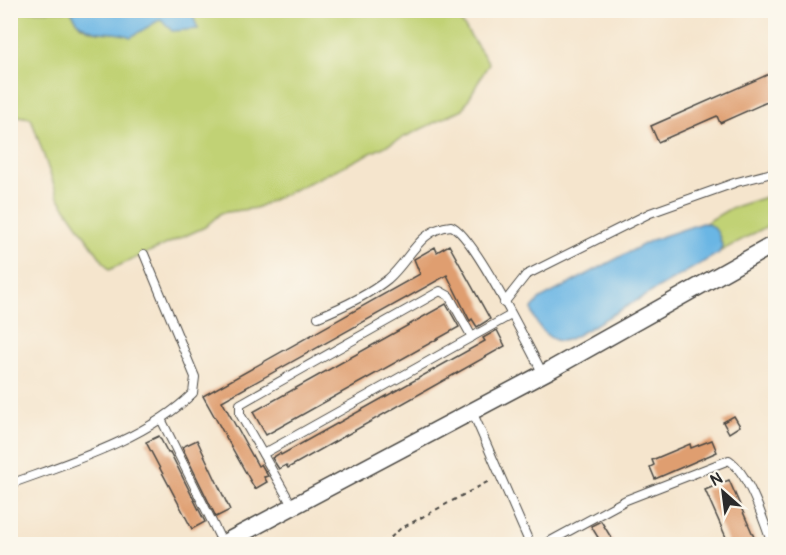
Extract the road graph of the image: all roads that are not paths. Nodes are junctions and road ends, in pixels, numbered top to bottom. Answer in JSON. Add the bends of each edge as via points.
{"nodes":[{"id":1,"x":776,"y":172,"type":"edge"},
{"id":2,"x":776,"y":243,"type":"edge"},
{"id":3,"x":144,"y":254,"type":"dead end"},
{"id":4,"x":504,"y":303,"type":"junction"},
{"id":5,"x":511,"y":315,"type":"junction"},
{"id":6,"x":318,"y":317,"type":"dead end"},
{"id":7,"x":472,"y":337,"type":"junction"},
{"id":8,"x":543,"y":374,"type":"junction"},
{"id":9,"x":472,"y":411,"type":"junction"},
{"id":10,"x":161,"y":419,"type":"junction"},
{"id":11,"x":263,"y":454,"type":"junction"},
{"id":12,"x":10,"y":484,"type":"edge"},
{"id":13,"x":293,"y":507,"type":"junction"},
{"id":14,"x":222,"y":544,"type":"edge"},
{"id":15,"x":530,"y":544,"type":"edge"},
{"id":16,"x":545,"y":544,"type":"edge"},
{"id":17,"x":772,"y":544,"type":"edge"}],
"edges":[{"from":1,"to":4,"type":"lane","via":[[650,213],[526,275]]},
{"from":2,"to":8,"type":"street"},
{"from":3,"to":10,"type":"lane","via":[[196,382],[193,393]]},
{"from":4,"to":5,"type":"lane"},
{"from":4,"to":6,"type":"lane","via":[[465,237],[452,226],[440,228],[419,241],[391,277],[364,296]]},
{"from":5,"to":7,"type":"lane"},
{"from":5,"to":8,"type":"lane"},
{"from":7,"to":11,"type":"lane"},
{"from":7,"to":11,"type":"lane","via":[[449,296],[440,291],[294,372],[240,404],[240,414]]},
{"from":8,"to":9,"type":"street"},
{"from":9,"to":13,"type":"street"},
{"from":9,"to":15,"type":"lane"},
{"from":10,"to":12,"type":"lane","via":[[99,452]]},
{"from":10,"to":14,"type":"lane"},
{"from":11,"to":13,"type":"lane"},
{"from":13,"to":14,"type":"street"},
{"from":16,"to":17,"type":"lane","via":[[626,500],[729,460],[748,487]]}]}
